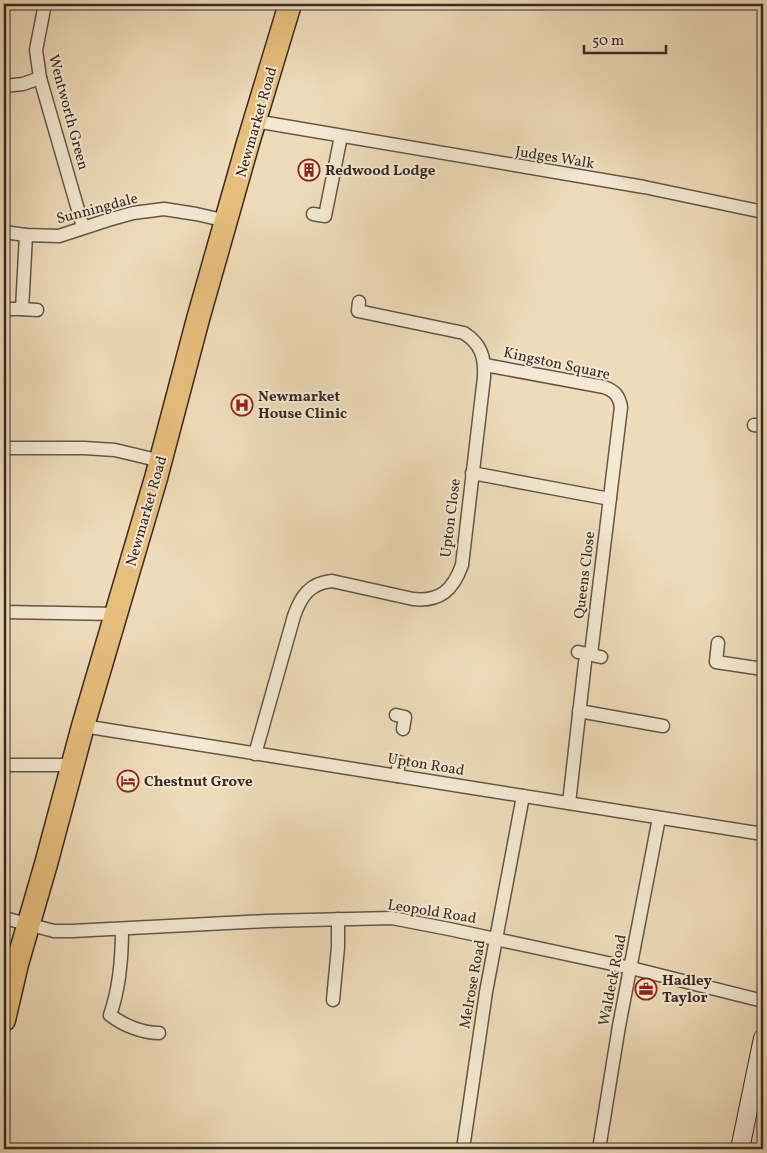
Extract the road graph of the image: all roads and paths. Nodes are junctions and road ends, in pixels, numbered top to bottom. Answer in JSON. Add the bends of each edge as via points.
{"nodes":[{"id":1,"x":45,"y":4,"type":"edge"},
{"id":2,"x":290,"y":4,"type":"edge"},
{"id":3,"x":40,"y":78,"type":"junction"},
{"id":4,"x":4,"y":86,"type":"edge"},
{"id":5,"x":255,"y":121,"type":"junction"},
{"id":6,"x":341,"y":136,"type":"junction"},
{"id":7,"x":763,"y":212,"type":"edge"},
{"id":8,"x":323,"y":216,"type":"dead end"},
{"id":9,"x":227,"y":221,"type":"junction"},
{"id":10,"x":84,"y":227,"type":"junction"},
{"id":11,"x":4,"y":232,"type":"edge"},
{"id":12,"x":26,"y":235,"type":"junction"},
{"id":13,"x":9,"y":309,"type":"dead end"},
{"id":14,"x":22,"y":309,"type":"junction"},
{"id":15,"x":36,"y":310,"type":"dead end"},
{"id":16,"x":358,"y":311,"type":"dead end"},
{"id":17,"x":484,"y":365,"type":"junction"},
{"id":18,"x":4,"y":448,"type":"edge"},
{"id":19,"x":161,"y":460,"type":"junction"},
{"id":20,"x":472,"y":474,"type":"junction"},
{"id":21,"x":610,"y":499,"type":"junction"},
{"id":22,"x":4,"y":612,"type":"edge"},
{"id":23,"x":117,"y":614,"type":"junction"},
{"id":24,"x":718,"y":642,"type":"dead end"},
{"id":25,"x":763,"y":669,"type":"edge"},
{"id":26,"x":579,"y":711,"type":"junction"},
{"id":27,"x":83,"y":726,"type":"junction"},
{"id":28,"x":663,"y":726,"type":"dead end"},
{"id":29,"x":255,"y":754,"type":"junction"},
{"id":30,"x":399,"y":762,"type":"dead end"},
{"id":31,"x":4,"y":765,"type":"edge"},
{"id":32,"x":72,"y":765,"type":"junction"},
{"id":33,"x":397,"y":776,"type":"junction"},
{"id":34,"x":523,"y":796,"type":"junction"},
{"id":35,"x":568,"y":803,"type":"junction"},
{"id":36,"x":660,"y":818,"type":"junction"},
{"id":37,"x":763,"y":834,"type":"edge"},
{"id":38,"x":4,"y":918,"type":"edge"},
{"id":39,"x":338,"y":919,"type":"junction"},
{"id":40,"x":29,"y":924,"type":"junction"},
{"id":41,"x":122,"y":929,"type":"junction"},
{"id":42,"x":496,"y":938,"type":"junction"},
{"id":43,"x":630,"y":968,"type":"junction"},
{"id":44,"x":333,"y":1000,"type":"dead end"},
{"id":45,"x":763,"y":1002,"type":"edge"},
{"id":46,"x":4,"y":1020,"type":"edge"},
{"id":47,"x":159,"y":1033,"type":"dead end"},
{"id":48,"x":763,"y":1038,"type":"edge"},
{"id":49,"x":463,"y":1149,"type":"edge"},
{"id":50,"x":599,"y":1149,"type":"edge"},
{"id":51,"x":740,"y":1149,"type":"edge"}],
"edges":[{"from":1,"to":3,"type":"street","name":"Wentworth Green","via":[[36,50]]},
{"from":2,"to":5,"type":"highway","name":"Newmarket Road"},
{"from":3,"to":4,"type":"street"},
{"from":3,"to":10,"type":"street","name":"Wentworth Green"},
{"from":5,"to":6,"type":"street","name":"Judges Walk"},
{"from":5,"to":9,"type":"highway","name":"Newmarket Road"},
{"from":6,"to":7,"type":"street","name":"Judges Walk","via":[[644,187]]},
{"from":6,"to":8,"type":"street"},
{"from":9,"to":10,"type":"street","name":"Sunningdale","via":[[164,210],[133,213]]},
{"from":9,"to":19,"type":"highway","name":"Newmarket Road"},
{"from":10,"to":12,"type":"street","name":"Sunningdale","via":[[59,236]]},
{"from":11,"to":12,"type":"street","name":"Sunningdale"},
{"from":12,"to":14,"type":"street"},
{"from":13,"to":14,"type":"street"},
{"from":14,"to":15,"type":"street"},
{"from":16,"to":17,"type":"street","name":"Upton Close","via":[[464,332],[478,344]]},
{"from":17,"to":20,"type":"street","name":"Upton Close"},
{"from":17,"to":21,"type":"street","name":"Kingston Square","via":[[613,390],[621,407]]},
{"from":18,"to":19,"type":"street","via":[[115,450]]},
{"from":19,"to":23,"type":"highway","name":"Newmarket Road"},
{"from":20,"to":21,"type":"street"},
{"from":20,"to":29,"type":"street","name":"Upton Close","via":[[462,565],[450,588],[440,596],[427,600],[413,599],[332,581],[312,587],[304,594],[294,616]]},
{"from":21,"to":26,"type":"street","name":"Queens Close"},
{"from":22,"to":23,"type":"street"},
{"from":23,"to":27,"type":"highway","name":"Newmarket Road"},
{"from":24,"to":25,"type":"street","via":[[716,662]]},
{"from":26,"to":28,"type":"street"},
{"from":26,"to":35,"type":"street","name":"Queens Close"},
{"from":27,"to":29,"type":"street","name":"Upton Road"},
{"from":27,"to":32,"type":"highway","name":"Newmarket Road"},
{"from":29,"to":33,"type":"street","name":"Upton Road"},
{"from":30,"to":33,"type":"street"},
{"from":31,"to":32,"type":"street"},
{"from":32,"to":40,"type":"highway","name":"Newmarket Road"},
{"from":33,"to":34,"type":"street","name":"Upton Road"},
{"from":34,"to":35,"type":"street","name":"Upton Road"},
{"from":34,"to":42,"type":"street","name":"Melrose Road"},
{"from":35,"to":36,"type":"street","name":"Upton Road"},
{"from":36,"to":37,"type":"street","name":"Upton Road"},
{"from":36,"to":43,"type":"street","name":"Waldeck Road"},
{"from":38,"to":40,"type":"street","name":"Leopold Road"},
{"from":39,"to":41,"type":"street","name":"Leopold Road"},
{"from":39,"to":42,"type":"street","name":"Leopold Road","via":[[392,918]]},
{"from":39,"to":44,"type":"street"},
{"from":40,"to":41,"type":"street","name":"Leopold Road","via":[[54,931]]},
{"from":40,"to":46,"type":"highway","name":"Newmarket Road"},
{"from":41,"to":47,"type":"street","via":[[117,996],[110,1015],[119,1022]]},
{"from":42,"to":43,"type":"street","name":"Leopold Road"},
{"from":42,"to":49,"type":"street","name":"Melrose Road"},
{"from":43,"to":45,"type":"street","name":"Leopold Road"},
{"from":43,"to":50,"type":"street","name":"Waldeck Road"},
{"from":48,"to":51,"type":"street"}]}
